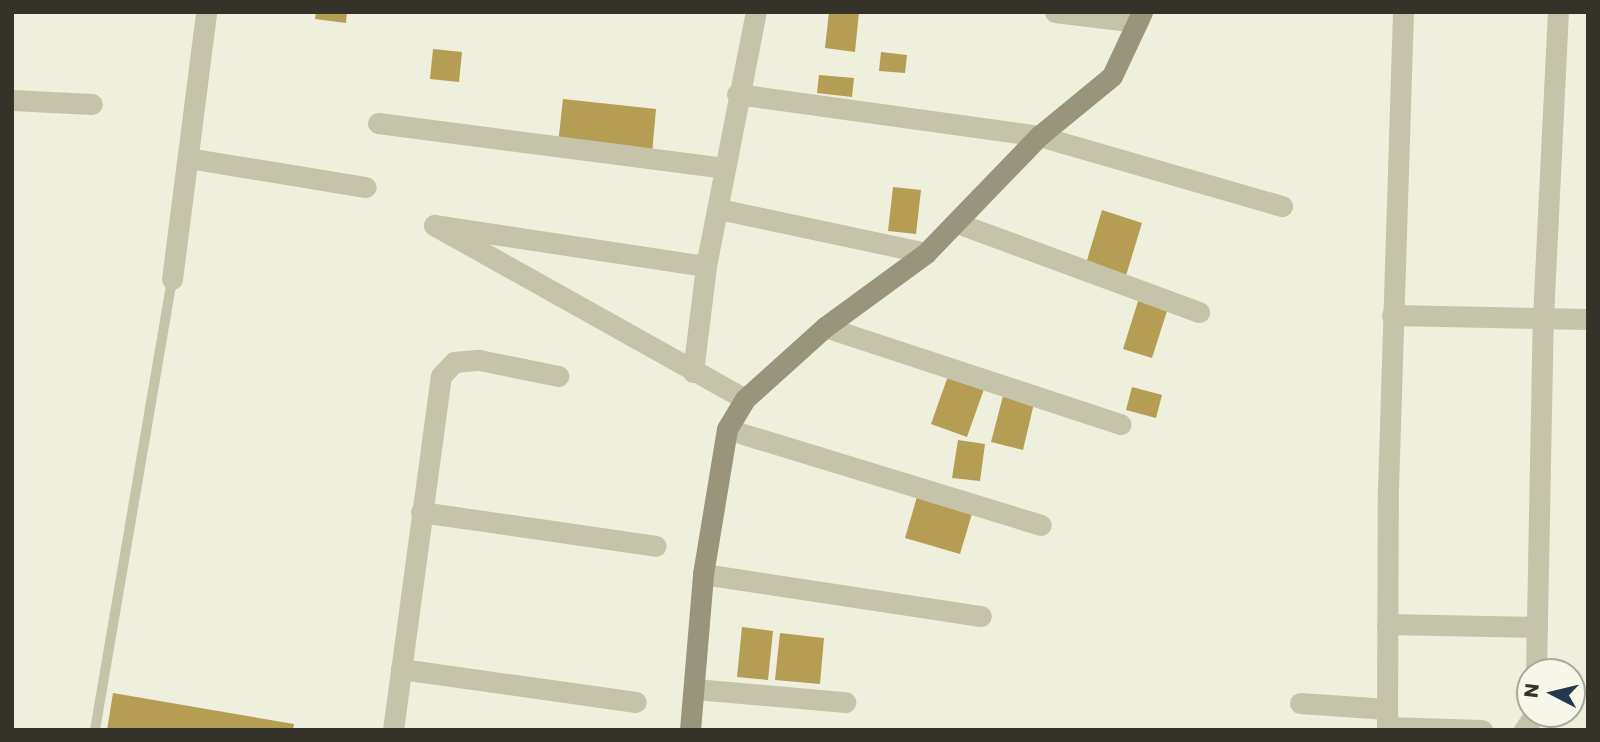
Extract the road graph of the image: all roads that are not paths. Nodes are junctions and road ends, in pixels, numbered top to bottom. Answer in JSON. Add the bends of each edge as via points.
{"nodes":[{"id":1,"x":206,"y":12,"type":"edge"},
{"id":2,"x":756,"y":12,"type":"edge"},
{"id":3,"x":1055,"y":12,"type":"edge"},
{"id":4,"x":1403,"y":12,"type":"edge"},
{"id":5,"x":1558,"y":12,"type":"edge"},
{"id":6,"x":1139,"y":17,"type":"edge"},
{"id":7,"x":737,"y":94,"type":"junction"},
{"id":8,"x":12,"y":100,"type":"edge"},
{"id":9,"x":92,"y":104,"type":"dead end"},
{"id":10,"x":378,"y":123,"type":"dead end"},
{"id":11,"x":1039,"y":136,"type":"junction"},
{"id":12,"x":188,"y":158,"type":"junction"},
{"id":13,"x":724,"y":168,"type":"junction"},
{"id":14,"x":366,"y":187,"type":"dead end"},
{"id":15,"x":1282,"y":206,"type":"dead end"},
{"id":16,"x":719,"y":208,"type":"junction"},
{"id":17,"x":957,"y":223,"type":"junction"},
{"id":18,"x":926,"y":253,"type":"junction"},
{"id":19,"x":706,"y":266,"type":"junction"},
{"id":20,"x":172,"y":279,"type":"joint"},
{"id":21,"x":1199,"y":312,"type":"dead end"},
{"id":22,"x":1392,"y":315,"type":"junction"},
{"id":23,"x":1543,"y":317,"type":"junction"},
{"id":24,"x":1588,"y":319,"type":"edge"},
{"id":25,"x":825,"y":327,"type":"junction"},
{"id":26,"x":693,"y":372,"type":"junction"},
{"id":27,"x":558,"y":376,"type":"dead end"},
{"id":28,"x":745,"y":399,"type":"junction"},
{"id":29,"x":1120,"y":424,"type":"dead end"},
{"id":30,"x":727,"y":429,"type":"junction"},
{"id":31,"x":421,"y":512,"type":"junction"},
{"id":32,"x":1041,"y":525,"type":"dead end"},
{"id":33,"x":656,"y":546,"type":"dead end"},
{"id":34,"x":703,"y":574,"type":"junction"},
{"id":35,"x":981,"y":616,"type":"dead end"},
{"id":36,"x":1387,"y":624,"type":"junction"},
{"id":37,"x":1537,"y":627,"type":"junction"},
{"id":38,"x":1536,"y":658,"type":"edge"},
{"id":39,"x":401,"y":669,"type":"junction"},
{"id":40,"x":695,"y":689,"type":"junction"},
{"id":41,"x":636,"y":702,"type":"dead end"},
{"id":42,"x":845,"y":702,"type":"dead end"},
{"id":43,"x":1300,"y":703,"type":"dead end"},
{"id":44,"x":1387,"y":722,"type":"edge"},
{"id":45,"x":95,"y":730,"type":"edge"},
{"id":46,"x":393,"y":730,"type":"edge"},
{"id":47,"x":691,"y":730,"type":"edge"},
{"id":48,"x":1482,"y":730,"type":"edge"}],
"edges":[{"from":1,"to":12,"type":"street"},
{"from":2,"to":7,"type":"street"},
{"from":3,"to":6,"type":"street"},
{"from":4,"to":22,"type":"street"},
{"from":5,"to":23,"type":"street"},
{"from":6,"to":11,"type":"street","via":[[1112,76]]},
{"from":7,"to":11,"type":"street"},
{"from":7,"to":13,"type":"street"},
{"from":8,"to":9,"type":"street"},
{"from":10,"to":13,"type":"street"},
{"from":11,"to":15,"type":"street"},
{"from":11,"to":17,"type":"street"},
{"from":12,"to":14,"type":"street"},
{"from":12,"to":20,"type":"street"},
{"from":13,"to":16,"type":"street"},
{"from":16,"to":18,"type":"street"},
{"from":16,"to":19,"type":"street"},
{"from":17,"to":18,"type":"street"},
{"from":17,"to":21,"type":"street"},
{"from":18,"to":25,"type":"street"},
{"from":19,"to":26,"type":"street"},
{"from":19,"to":26,"type":"street","via":[[434,225]]},
{"from":20,"to":45,"type":"lane"},
{"from":22,"to":23,"type":"street"},
{"from":22,"to":36,"type":"street"},
{"from":23,"to":24,"type":"street"},
{"from":23,"to":37,"type":"street"},
{"from":25,"to":28,"type":"street"},
{"from":25,"to":29,"type":"street"},
{"from":26,"to":28,"type":"street"},
{"from":27,"to":31,"type":"street","via":[[479,360],[454,362],[441,376],[437,394]]},
{"from":28,"to":30,"type":"street"},
{"from":30,"to":32,"type":"street"},
{"from":30,"to":34,"type":"street"},
{"from":31,"to":33,"type":"street"},
{"from":31,"to":39,"type":"street"},
{"from":34,"to":35,"type":"street"},
{"from":34,"to":40,"type":"street"},
{"from":36,"to":37,"type":"street"},
{"from":36,"to":44,"type":"street"},
{"from":37,"to":38,"type":"street"},
{"from":39,"to":41,"type":"street"},
{"from":39,"to":46,"type":"street"},
{"from":40,"to":42,"type":"street"},
{"from":40,"to":47,"type":"street"},
{"from":43,"to":44,"type":"street"},
{"from":44,"to":48,"type":"street"}]}
